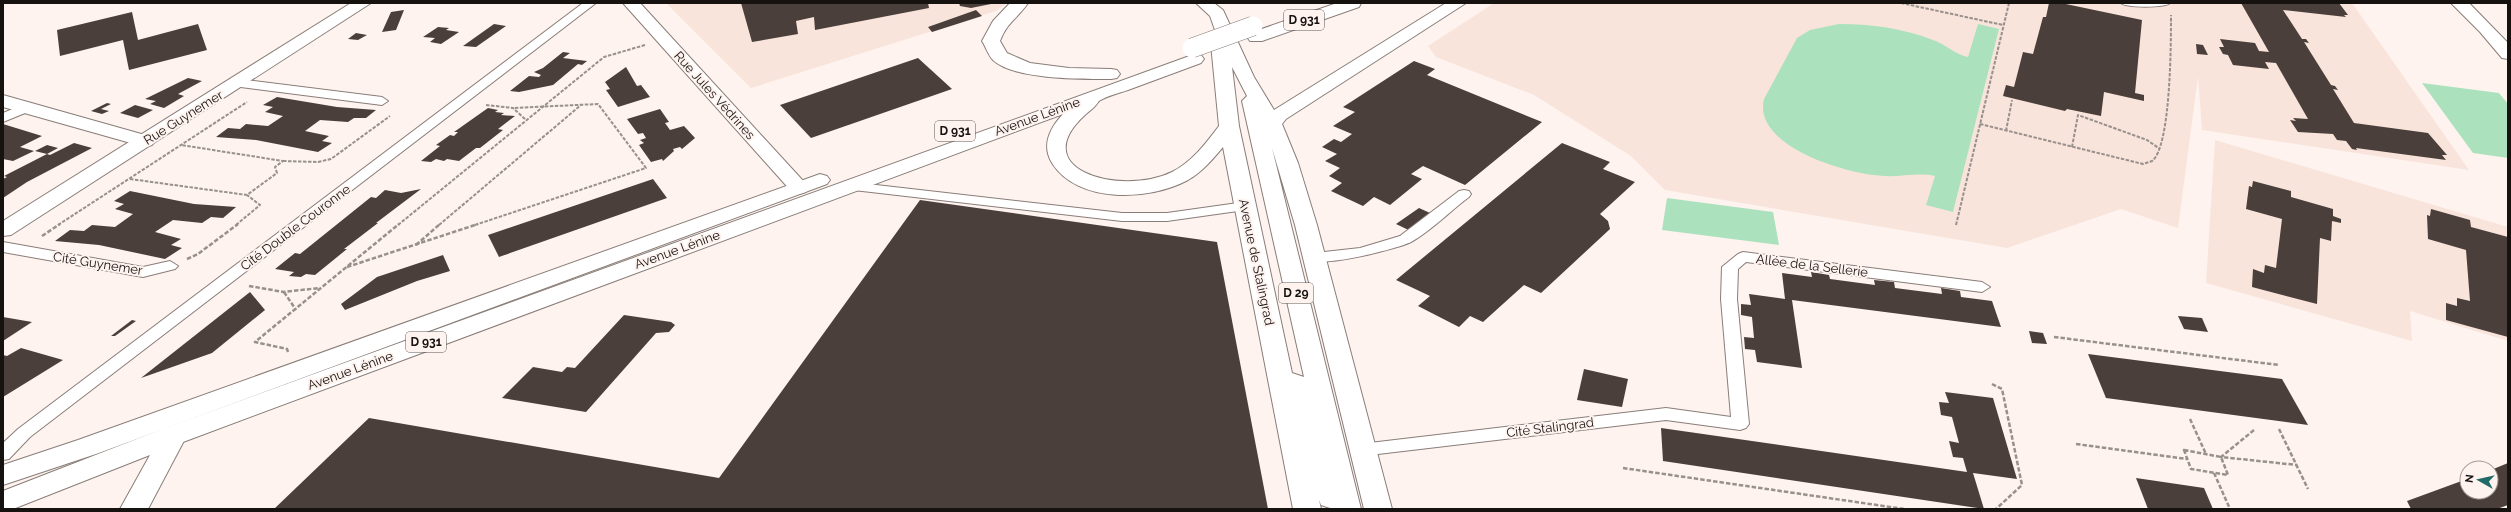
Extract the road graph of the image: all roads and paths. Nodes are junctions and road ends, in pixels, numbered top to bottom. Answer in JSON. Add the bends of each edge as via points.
{"nodes":[{"id":1,"x":363,"y":3,"type":"edge"},
{"id":2,"x":590,"y":3,"type":"edge"},
{"id":3,"x":631,"y":3,"type":"edge"},
{"id":4,"x":1020,"y":3,"type":"edge"},
{"id":5,"x":1318,"y":3,"type":"edge"},
{"id":6,"x":1353,"y":3,"type":"edge"},
{"id":7,"x":1458,"y":3,"type":"edge"},
{"id":8,"x":1901,"y":3,"type":"edge"},
{"id":9,"x":2009,"y":3,"type":"edge"},
{"id":10,"x":2127,"y":3,"type":"edge"},
{"id":11,"x":2459,"y":3,"type":"edge"},
{"id":12,"x":2168,"y":6,"type":"edge"},
{"id":13,"x":1212,"y":7,"type":"edge"},
{"id":14,"x":2003,"y":25,"type":"junction"},
{"id":15,"x":1254,"y":31,"type":"junction"},
{"id":16,"x":664,"y":40,"type":"junction"},
{"id":17,"x":1194,"y":53,"type":"junction"},
{"id":18,"x":2508,"y":54,"type":"edge"},
{"id":19,"x":1111,"y":74,"type":"junction"},
{"id":20,"x":1245,"y":77,"type":"junction"},
{"id":21,"x":237,"y":83,"type":"junction"},
{"id":22,"x":270,"y":87,"type":"junction"},
{"id":23,"x":1099,"y":93,"type":"junction"},
{"id":24,"x":2012,"y":100,"type":"dead end"},
{"id":25,"x":382,"y":101,"type":"joint"},
{"id":26,"x":3,"y":102,"type":"edge"},
{"id":27,"x":460,"y":102,"type":"junction"},
{"id":28,"x":582,"y":104,"type":"junction"},
{"id":29,"x":545,"y":105,"type":"junction"},
{"id":30,"x":1294,"y":106,"type":"junction"},
{"id":31,"x":25,"y":108,"type":"junction"},
{"id":32,"x":514,"y":108,"type":"junction"},
{"id":33,"x":3,"y":118,"type":"edge"},
{"id":34,"x":526,"y":120,"type":"junction"},
{"id":35,"x":1272,"y":124,"type":"junction"},
{"id":36,"x":1980,"y":124,"type":"junction"},
{"id":37,"x":1229,"y":126,"type":"junction"},
{"id":38,"x":2006,"y":131,"type":"junction"},
{"id":39,"x":145,"y":140,"type":"junction"},
{"id":40,"x":181,"y":145,"type":"junction"},
{"id":41,"x":2072,"y":147,"type":"junction"},
{"id":42,"x":2160,"y":150,"type":"junction"},
{"id":43,"x":1263,"y":152,"type":"junction"},
{"id":44,"x":283,"y":161,"type":"junction"},
{"id":45,"x":1288,"y":163,"type":"junction"},
{"id":46,"x":130,"y":179,"type":"junction"},
{"id":47,"x":850,"y":186,"type":"junction"},
{"id":48,"x":799,"y":188,"type":"junction"},
{"id":49,"x":1464,"y":194,"type":"dead end"},
{"id":50,"x":247,"y":195,"type":"junction"},
{"id":51,"x":1245,"y":206,"type":"junction"},
{"id":52,"x":1956,"y":225,"type":"dead end"},
{"id":53,"x":3,"y":230,"type":"edge"},
{"id":54,"x":414,"y":246,"type":"junction"},
{"id":55,"x":3,"y":247,"type":"edge"},
{"id":56,"x":20,"y":250,"type":"junction"},
{"id":57,"x":1315,"y":258,"type":"junction"},
{"id":58,"x":170,"y":266,"type":"joint"},
{"id":59,"x":345,"y":267,"type":"junction"},
{"id":60,"x":1258,"y":267,"type":"junction"},
{"id":61,"x":223,"y":282,"type":"junction"},
{"id":62,"x":1982,"y":287,"type":"dead end"},
{"id":63,"x":319,"y":288,"type":"junction"},
{"id":64,"x":284,"y":292,"type":"junction"},
{"id":65,"x":296,"y":310,"type":"junction"},
{"id":66,"x":2054,"y":337,"type":"dead end"},
{"id":67,"x":2280,"y":365,"type":"dead end"},
{"id":68,"x":295,"y":371,"type":"junction"},
{"id":69,"x":1992,"y":384,"type":"dead end"},
{"id":70,"x":2190,"y":419,"type":"dead end"},
{"id":71,"x":1740,"y":424,"type":"joint"},
{"id":72,"x":2279,"y":429,"type":"dead end"},
{"id":73,"x":2254,"y":430,"type":"dead end"},
{"id":74,"x":174,"y":435,"type":"junction"},
{"id":75,"x":2076,"y":444,"type":"dead end"},
{"id":76,"x":1361,"y":450,"type":"junction"},
{"id":77,"x":3,"y":454,"type":"edge"},
{"id":78,"x":2206,"y":454,"type":"junction"},
{"id":79,"x":2221,"y":457,"type":"junction"},
{"id":80,"x":2187,"y":460,"type":"junction"},
{"id":81,"x":2297,"y":466,"type":"junction"},
{"id":82,"x":1623,"y":468,"type":"dead end"},
{"id":83,"x":2214,"y":472,"type":"junction"},
{"id":84,"x":3,"y":475,"type":"edge"},
{"id":85,"x":2308,"y":489,"type":"dead end"},
{"id":86,"x":3,"y":502,"type":"edge"},
{"id":87,"x":134,"y":509,"type":"edge"},
{"id":88,"x":1307,"y":509,"type":"edge"},
{"id":89,"x":1334,"y":509,"type":"edge"},
{"id":90,"x":1347,"y":509,"type":"edge"},
{"id":91,"x":1378,"y":509,"type":"edge"},
{"id":92,"x":1904,"y":509,"type":"edge"},
{"id":93,"x":1996,"y":509,"type":"edge"},
{"id":94,"x":2230,"y":509,"type":"edge"}],
"edges":[{"from":1,"to":21,"type":"main road","name":"Rue Guynemer"},
{"from":2,"to":27,"type":"lane","name":"Cité Double Couronne"},
{"from":3,"to":16,"type":"main road","name":"Rue Jules Védrines"},
{"from":4,"to":19,"type":"main road","via":[[996,27],[991,41],[1000,56],[1026,67],[1071,74]]},
{"from":5,"to":15,"type":"main road","name":"Avenue Lénine","number":"D 931"},
{"from":6,"to":15,"type":"main road","name":"Avenue Lénine","number":"D 931"},
{"from":7,"to":30,"type":"main road"},
{"from":8,"to":14,"type":"path"},
{"from":9,"to":14,"type":"path"},
{"from":10,"to":12,"type":"lane"},
{"from":11,"to":18,"type":"main road","via":[[2486,28]]},
{"from":12,"to":42,"type":"path","via":[[2172,68]]},
{"from":13,"to":20,"type":"main road","name":"Avenue de Stalingrad","number":"D 29"},
{"from":13,"to":37,"type":"main road","name":"Avenue de Stalingrad","number":"D 29"},
{"from":14,"to":36,"type":"path"},
{"from":15,"to":17,"type":"main road","name":"Avenue Lénine","number":"D 931"},
{"from":16,"to":29,"type":"path","via":[[604,57]]},
{"from":16,"to":48,"type":"main road","name":"Rue Jules Védrines"},
{"from":17,"to":19,"type":"main road","name":"Avenue Lénine","number":"D 931"},
{"from":17,"to":23,"type":"main road","name":"Avenue Lénine","number":"D 931"},
{"from":19,"to":48,"type":"main road","name":"Avenue Lénine","number":"D 931"},
{"from":20,"to":35,"type":"main road","name":"Avenue de Stalingrad","number":"D 29"},
{"from":20,"to":43,"type":"main road","name":"Avenue de Stalingrad","number":"D 29"},
{"from":21,"to":22,"type":"lane"},
{"from":21,"to":39,"type":"main road","name":"Rue Guynemer"},
{"from":22,"to":25,"type":"lane"},
{"from":22,"to":40,"type":"path","name":"Cité Guynemer"},
{"from":23,"to":37,"type":"main road","via":[[1062,128],[1056,145],[1065,170],[1074,177],[1092,184],[1138,188],[1167,183],[1195,166]]},
{"from":23,"to":47,"type":"main road","name":"Avenue Lénine","number":"D 931"},
{"from":24,"to":38,"type":"path"},
{"from":25,"to":44,"type":"path","via":[[390,116],[331,159],[318,162]]},
{"from":26,"to":31,"type":"main road"},
{"from":27,"to":32,"type":"path"},
{"from":27,"to":61,"type":"lane","name":"Cité Double Couronne"},
{"from":28,"to":29,"type":"path"},
{"from":28,"to":54,"type":"path"},
{"from":28,"to":54,"type":"path","via":[[598,104],[646,168]]},
{"from":29,"to":32,"type":"path"},
{"from":29,"to":34,"type":"path"},
{"from":30,"to":35,"type":"main road","via":[[1279,115]]},
{"from":30,"to":45,"type":"main road","via":[[1288,132]]},
{"from":31,"to":33,"type":"lane"},
{"from":31,"to":39,"type":"main road"},
{"from":32,"to":34,"type":"path"},
{"from":34,"to":59,"type":"path"},
{"from":35,"to":43,"type":"main road"},
{"from":35,"to":45,"type":"main road","name":"Avenue de Stalingrad","number":"D 29"},
{"from":36,"to":38,"type":"path"},
{"from":36,"to":52,"type":"path"},
{"from":37,"to":51,"type":"main road","name":"Avenue de Stalingrad","number":"D 29"},
{"from":38,"to":41,"type":"path"},
{"from":39,"to":53,"type":"main road","name":"Rue Guynemer"},
{"from":40,"to":44,"type":"path"},
{"from":40,"to":46,"type":"path","name":"Cité Guynemer"},
{"from":41,"to":42,"type":"path","via":[[2143,164],[2154,160]]},
{"from":41,"to":42,"type":"path","via":[[2078,115],[2147,140]]},
{"from":43,"to":90,"type":"main road","name":"Avenue de Stalingrad","number":"D 29"},
{"from":44,"to":50,"type":"path","via":[[275,166],[277,173]]},
{"from":45,"to":57,"type":"main road","name":"Avenue de Stalingrad","number":"D 29"},
{"from":46,"to":50,"type":"path"},
{"from":46,"to":56,"type":"path","name":"Cité Guynemer"},
{"from":47,"to":51,"type":"lane","via":[[1122,217],[1167,217]]},
{"from":47,"to":74,"type":"main road","name":"Avenue Lénine","number":"D 931"},
{"from":48,"to":68,"type":"main road","name":"Avenue Lénine","number":"D 931"},
{"from":49,"to":57,"type":"lane","via":[[1405,239],[1362,252]]},
{"from":50,"to":58,"type":"path","via":[[260,205],[254,212],[198,254]]},
{"from":51,"to":60,"type":"main road","name":"Avenue de Stalingrad","number":"D 29"},
{"from":54,"to":59,"type":"path"},
{"from":55,"to":56,"type":"lane","name":"Cité Guynemer"},
{"from":56,"to":58,"type":"lane","name":"Cité Guynemer","via":[[143,272]]},
{"from":57,"to":76,"type":"main road","name":"Avenue de Stalingrad","number":"D 29"},
{"from":59,"to":63,"type":"path"},
{"from":60,"to":88,"type":"main road","name":"Avenue de Stalingrad","number":"D 29"},
{"from":60,"to":89,"type":"main road","number":"D 29"},
{"from":61,"to":64,"type":"path"},
{"from":61,"to":77,"type":"lane","name":"Cité Double Couronne","via":[[24,433]]},
{"from":62,"to":71,"type":"lane","name":"Allée de la Sellerie","via":[[1743,258],[1730,267],[1729,299]]},
{"from":63,"to":64,"type":"path"},
{"from":63,"to":65,"type":"path"},
{"from":64,"to":65,"type":"path"},
{"from":65,"to":68,"type":"path","via":[[255,342],[287,349]]},
{"from":66,"to":67,"type":"path"},
{"from":68,"to":84,"type":"main road","name":"Avenue Lénine","number":"D 931"},
{"from":69,"to":93,"type":"path","via":[[2002,389],[2022,485]]},
{"from":70,"to":78,"type":"path"},
{"from":71,"to":76,"type":"lane","name":"Cité Stalingrad","via":[[1666,414]]},
{"from":72,"to":81,"type":"path"},
{"from":73,"to":79,"type":"path"},
{"from":74,"to":86,"type":"main road","name":"Avenue Lénine","number":"D 931"},
{"from":74,"to":87,"type":"main road"},
{"from":75,"to":80,"type":"path"},
{"from":76,"to":91,"type":"main road","name":"Avenue de Stalingrad","number":"D 29"},
{"from":78,"to":79,"type":"path"},
{"from":78,"to":80,"type":"path","via":[[2184,450]]},
{"from":79,"to":81,"type":"path"},
{"from":79,"to":83,"type":"path","via":[[2228,475]]},
{"from":80,"to":83,"type":"path","via":[[2191,469]]},
{"from":81,"to":85,"type":"path"},
{"from":82,"to":92,"type":"path"},
{"from":83,"to":94,"type":"path"}]}
